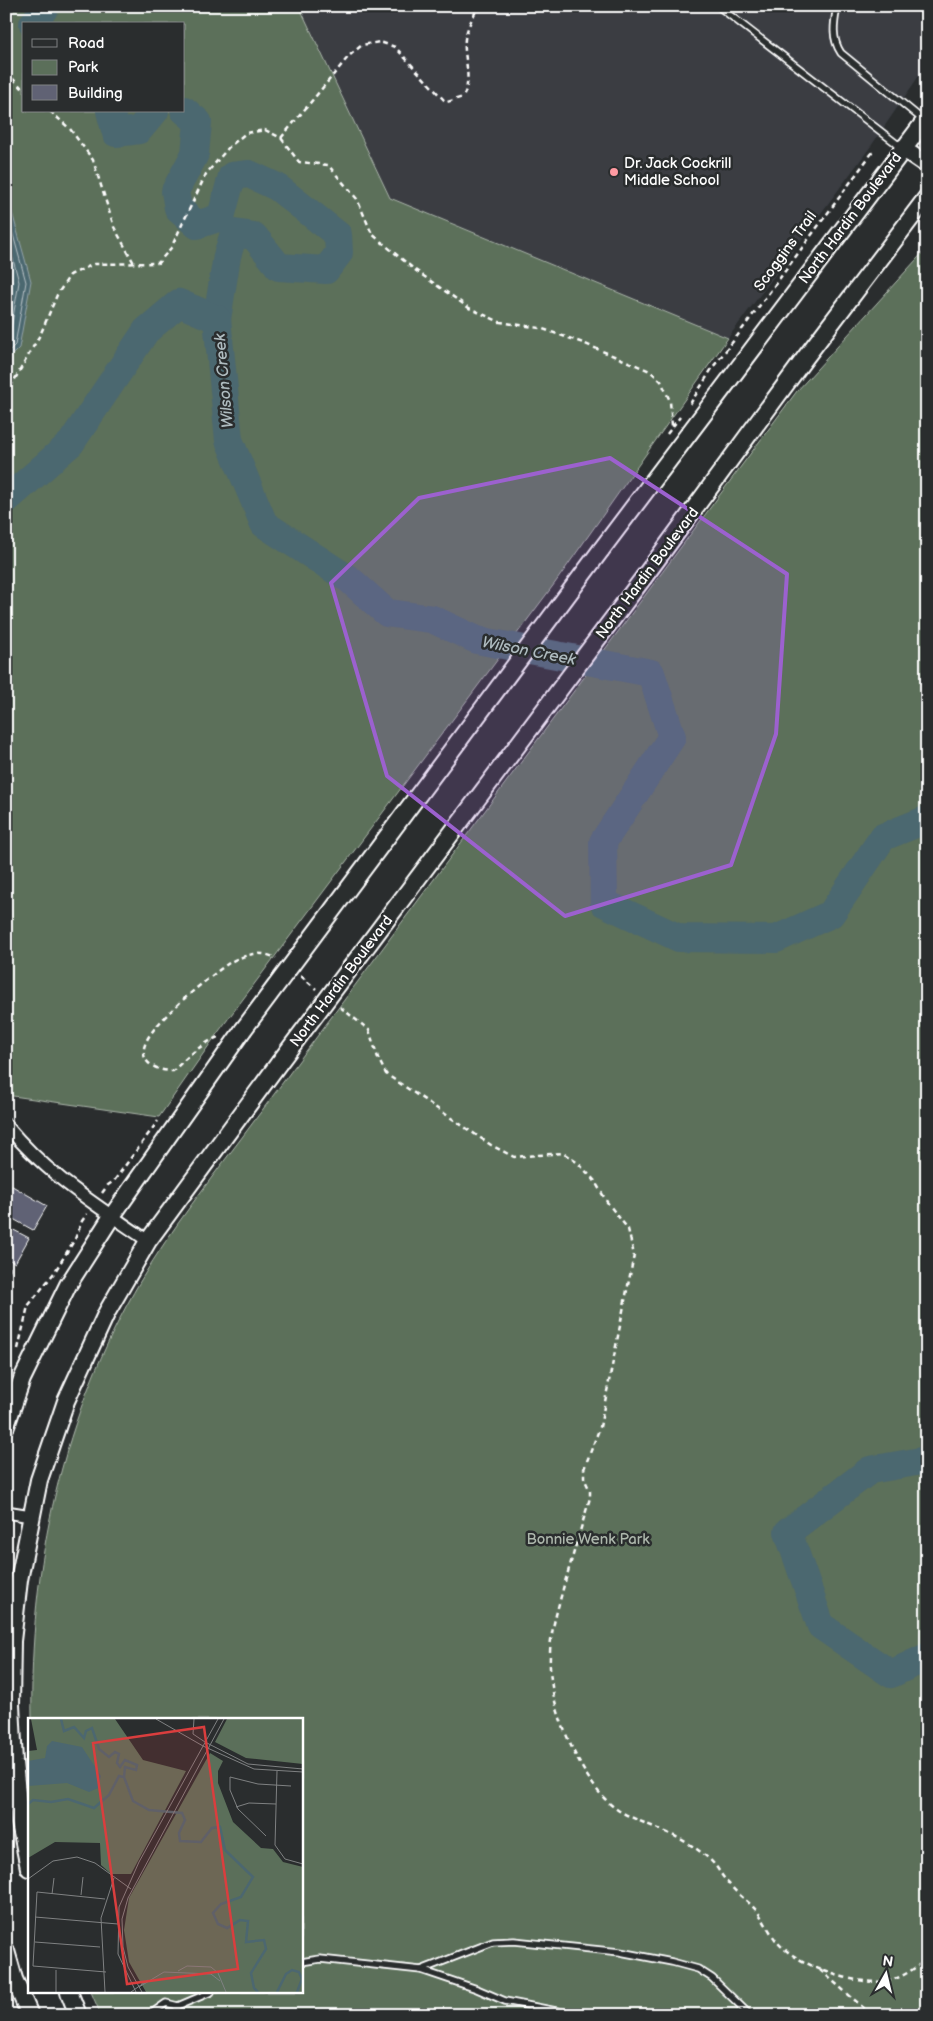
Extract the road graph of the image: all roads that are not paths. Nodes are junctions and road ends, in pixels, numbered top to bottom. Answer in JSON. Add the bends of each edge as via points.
{"nodes":[{"id":1,"x":718,"y":6,"type":"edge"},
{"id":2,"x":837,"y":6,"type":"edge"},
{"id":3,"x":926,"y":120,"type":"edge"},
{"id":4,"x":902,"y":148,"type":"junction"},
{"id":5,"x":927,"y":165,"type":"edge"},
{"id":6,"x":927,"y":197,"type":"edge"},
{"id":7,"x":6,"y":1125,"type":"edge"},
{"id":8,"x":10,"y":1138,"type":"edge"},
{"id":9,"x":112,"y":1216,"type":"junction"},
{"id":10,"x":148,"y":1240,"type":"junction"},
{"id":11,"x":6,"y":1426,"type":"edge"},
{"id":12,"x":6,"y":1512,"type":"edge"},
{"id":13,"x":31,"y":1516,"type":"junction"},
{"id":14,"x":28,"y":1863,"type":"edge"},
{"id":15,"x":6,"y":1951,"type":"edge"},
{"id":16,"x":302,"y":1962,"type":"edge"},
{"id":17,"x":421,"y":1970,"type":"junction"},
{"id":18,"x":70,"y":1994,"type":"edge"},
{"id":19,"x":206,"y":1994,"type":"edge"},
{"id":20,"x":178,"y":2006,"type":"junction"},
{"id":21,"x":30,"y":2015,"type":"edge"},
{"id":22,"x":78,"y":2015,"type":"edge"},
{"id":23,"x":148,"y":2015,"type":"edge"},
{"id":24,"x":175,"y":2015,"type":"edge"},
{"id":25,"x":577,"y":2015,"type":"edge"},
{"id":26,"x":750,"y":2015,"type":"edge"}],
"edges":[{"from":1,"to":4,"type":"lane"},
{"from":2,"to":3,"type":"lane","via":[[833,30],[837,47]]},
{"from":3,"to":4,"type":"main road","name":"North Hardin Boulevard"},
{"from":4,"to":5,"type":"main road"},
{"from":4,"to":9,"type":"main road","name":"North Hardin Boulevard","bridge":true,"via":[[243,1030]]},
{"from":6,"to":10,"type":"main road","name":"North Hardin Boulevard","bridge":true},
{"from":7,"to":8,"type":"street"},
{"from":8,"to":9,"type":"street","via":[[68,1186]]},
{"from":9,"to":10,"type":"street"},
{"from":9,"to":11,"type":"main road","name":"North Hardin Boulevard","via":[[68,1285],[22,1379]]},
{"from":10,"to":13,"type":"main road","name":"North Hardin Boulevard","via":[[107,1312],[66,1401],[39,1480]]},
{"from":12,"to":13,"type":"street"},
{"from":13,"to":14,"type":"main road","name":"North Hardin Boulevard","via":[[12,1641],[11,1705],[20,1823]]},
{"from":15,"to":21,"type":"main road","via":[[14,1980]]},
{"from":16,"to":17,"type":"lane","via":[[320,1959]]},
{"from":17,"to":25,"type":"lane","via":[[505,2001]]},
{"from":17,"to":26,"type":"lane","via":[[494,1942],[514,1941],[620,1952],[698,1969],[712,1978]]},
{"from":18,"to":22,"type":"main road"},
{"from":19,"to":20,"type":"lane"},
{"from":20,"to":23,"type":"lane","via":[[166,2003]]},
{"from":20,"to":24,"type":"lane"}]}
